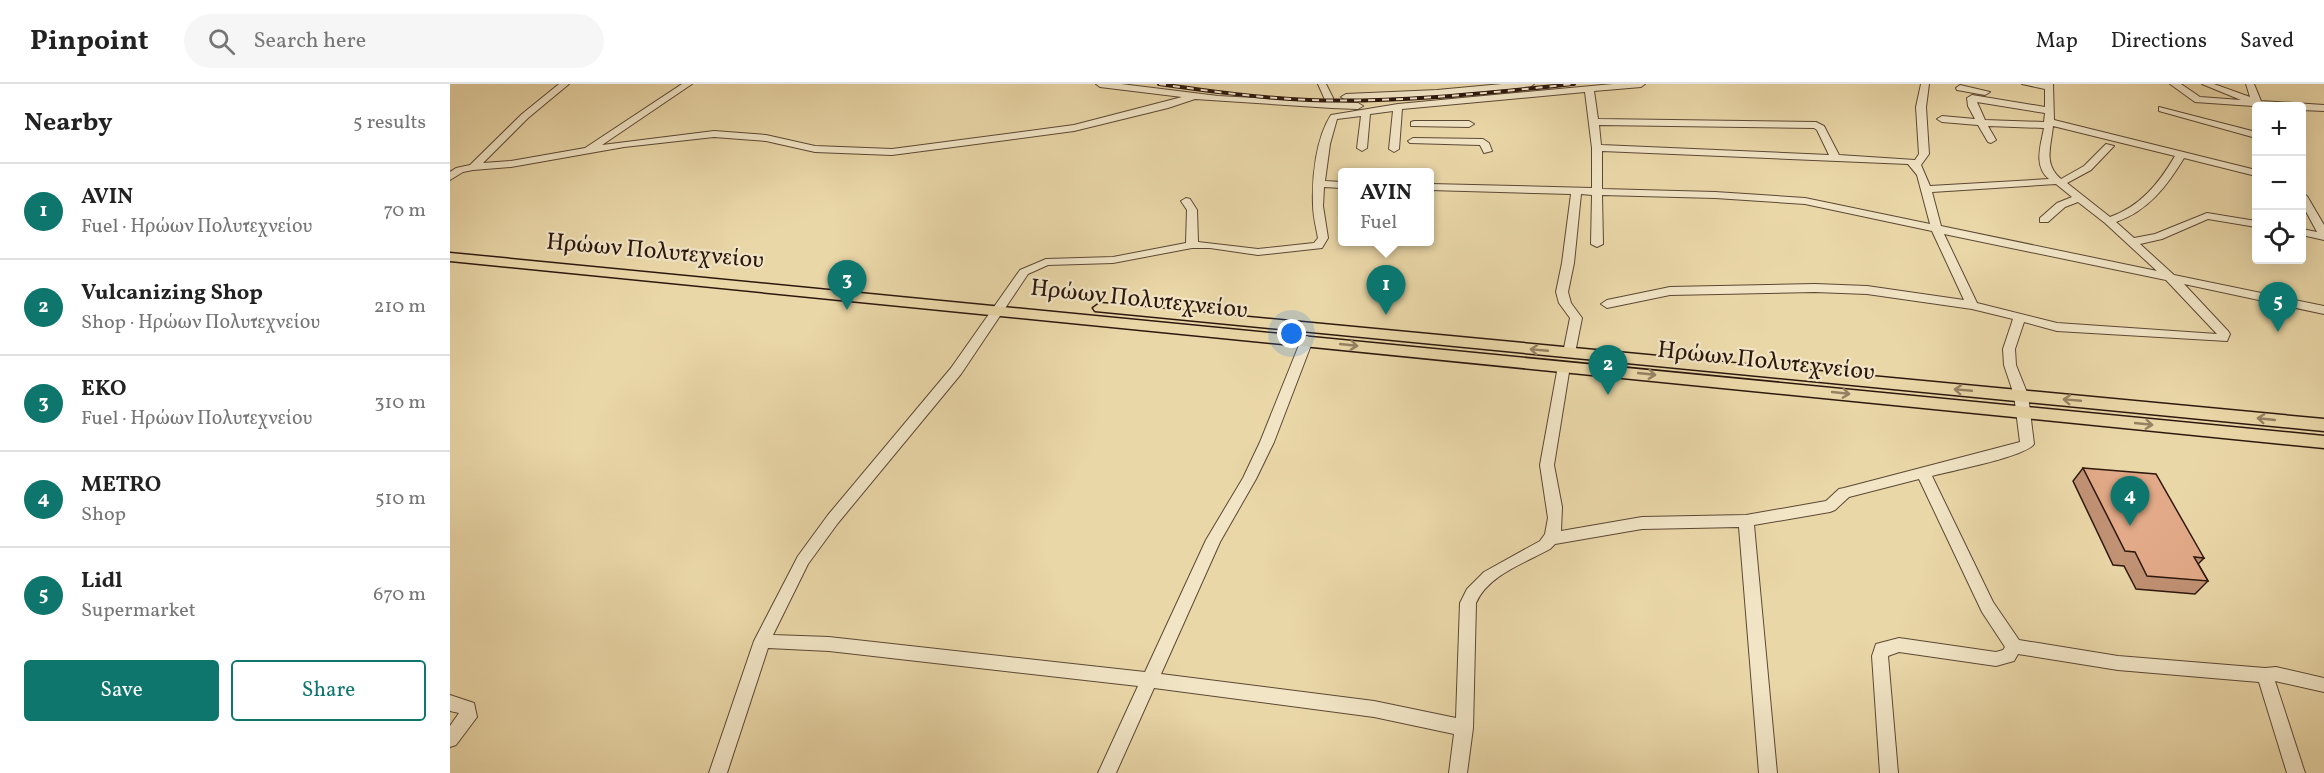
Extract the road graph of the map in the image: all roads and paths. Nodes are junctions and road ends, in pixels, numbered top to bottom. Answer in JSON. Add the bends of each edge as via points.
{"nodes":[{"id":1,"x":565,"y":84,"type":"edge"},
{"id":2,"x":688,"y":84,"type":"edge"},
{"id":3,"x":1100,"y":84,"type":"edge"},
{"id":4,"x":1322,"y":84,"type":"edge"},
{"id":5,"x":1382,"y":84,"type":"edge"},
{"id":6,"x":1530,"y":84,"type":"edge"},
{"id":7,"x":1641,"y":84,"type":"edge"},
{"id":8,"x":1925,"y":84,"type":"edge"},
{"id":9,"x":2026,"y":84,"type":"edge"},
{"id":10,"x":2174,"y":84,"type":"edge"},
{"id":11,"x":2206,"y":84,"type":"edge"},
{"id":12,"x":2250,"y":84,"type":"edge"},
{"id":13,"x":2049,"y":86,"type":"edge"},
{"id":14,"x":1960,"y":88,"type":"dead end"},
{"id":15,"x":1589,"y":90,"type":"junction"},
{"id":16,"x":1381,"y":96,"type":"junction"},
{"id":17,"x":1192,"y":97,"type":"junction"},
{"id":18,"x":1331,"y":101,"type":"junction"},
{"id":19,"x":2252,"y":102,"type":"edge"},
{"id":20,"x":2256,"y":102,"type":"edge"},
{"id":21,"x":1450,"y":103,"type":"junction"},
{"id":22,"x":2252,"y":104,"type":"edge"},
{"id":23,"x":1414,"y":106,"type":"junction"},
{"id":24,"x":1398,"y":107,"type":"junction"},
{"id":25,"x":2306,"y":107,"type":"edge"},
{"id":26,"x":2324,"y":108,"type":"edge"},
{"id":27,"x":2162,"y":109,"type":"dead end"},
{"id":28,"x":1370,"y":110,"type":"junction"},
{"id":29,"x":2050,"y":115,"type":"junction"},
{"id":30,"x":1942,"y":119,"type":"dead end"},
{"id":31,"x":1593,"y":122,"type":"junction"},
{"id":32,"x":1982,"y":123,"type":"junction"},
{"id":33,"x":1414,"y":124,"type":"junction"},
{"id":34,"x":1452,"y":124,"type":"junction"},
{"id":35,"x":1469,"y":124,"type":"dead end"},
{"id":36,"x":2252,"y":134,"type":"edge"},
{"id":37,"x":1991,"y":140,"type":"dead end"},
{"id":38,"x":1453,"y":146,"type":"junction"},
{"id":39,"x":2109,"y":146,"type":"dead end"},
{"id":40,"x":1362,"y":148,"type":"dead end"},
{"id":41,"x":1597,"y":148,"type":"junction"},
{"id":42,"x":1395,"y":149,"type":"dead end"},
{"id":43,"x":588,"y":150,"type":"junction"},
{"id":44,"x":1487,"y":151,"type":"dead end"},
{"id":45,"x":2181,"y":154,"type":"junction"},
{"id":46,"x":1834,"y":157,"type":"junction"},
{"id":47,"x":1916,"y":165,"type":"junction"},
{"id":48,"x":473,"y":167,"type":"junction"},
{"id":49,"x":2252,"y":172,"type":"edge"},
{"id":50,"x":450,"y":177,"type":"edge"},
{"id":51,"x":2060,"y":182,"type":"junction"},
{"id":52,"x":1320,"y":184,"type":"junction"},
{"id":53,"x":1338,"y":185,"type":"edge"},
{"id":54,"x":1434,"y":187,"type":"edge"},
{"id":55,"x":1926,"y":189,"type":"junction"},
{"id":56,"x":1575,"y":192,"type":"junction"},
{"id":57,"x":1596,"y":192,"type":"junction"},
{"id":58,"x":2080,"y":197,"type":"junction"},
{"id":59,"x":1186,"y":201,"type":"dead end"},
{"id":60,"x":2306,"y":205,"type":"edge"},
{"id":61,"x":2044,"y":220,"type":"dead end"},
{"id":62,"x":2109,"y":221,"type":"junction"},
{"id":63,"x":2252,"y":223,"type":"edge"},
{"id":64,"x":1936,"y":228,"type":"junction"},
{"id":65,"x":2306,"y":233,"type":"edge"},
{"id":66,"x":2324,"y":236,"type":"edge"},
{"id":67,"x":2132,"y":242,"type":"junction"},
{"id":68,"x":1597,"y":244,"type":"dead end"},
{"id":69,"x":450,"y":245,"type":"edge"},
{"id":70,"x":1192,"y":246,"type":"junction"},
{"id":71,"x":450,"y":257,"type":"edge"},
{"id":72,"x":2169,"y":277,"type":"junction"},
{"id":73,"x":1001,"y":304,"type":"junction"},
{"id":74,"x":1607,"y":304,"type":"dead end"},
{"id":75,"x":1972,"y":305,"type":"junction"},
{"id":76,"x":2324,"y":310,"type":"edge"},
{"id":77,"x":2019,"y":318,"type":"junction"},
{"id":78,"x":1307,"y":340,"type":"junction"},
{"id":79,"x":1566,"y":359,"type":"junction"},
{"id":80,"x":2022,"y":403,"type":"junction"},
{"id":81,"x":2324,"y":425,"type":"edge"},
{"id":82,"x":2324,"y":442,"type":"edge"},
{"id":83,"x":1923,"y":473,"type":"junction"},
{"id":84,"x":1746,"y":521,"type":"junction"},
{"id":85,"x":1553,"y":538,"type":"junction"},
{"id":86,"x":762,"y":641,"type":"junction"},
{"id":87,"x":2013,"y":646,"type":"junction"},
{"id":88,"x":2265,"y":675,"type":"junction"},
{"id":89,"x":1150,"y":680,"type":"junction"},
{"id":90,"x":2324,"y":686,"type":"edge"},
{"id":91,"x":450,"y":703,"type":"edge"},
{"id":92,"x":1464,"y":728,"type":"junction"},
{"id":93,"x":450,"y":739,"type":"edge"},
{"id":94,"x":718,"y":773,"type":"edge"},
{"id":95,"x":1107,"y":773,"type":"edge"},
{"id":96,"x":1458,"y":773,"type":"edge"},
{"id":97,"x":1768,"y":773,"type":"edge"},
{"id":98,"x":1889,"y":773,"type":"edge"},
{"id":99,"x":2296,"y":773,"type":"edge"}],
"edges":[{"from":1,"to":48,"type":"street","via":[[525,116]]},
{"from":2,"to":43,"type":"street"},
{"from":3,"to":17,"type":"street"},
{"from":4,"to":18,"type":"street"},
{"from":5,"to":16,"type":"street"},
{"from":6,"to":16,"type":"street"},
{"from":7,"to":15,"type":"street"},
{"from":8,"to":47,"type":"street","via":[[1921,107],[1924,154]]},
{"from":9,"to":13,"type":"street"},
{"from":10,"to":22,"type":"street","via":[[2198,100]]},
{"from":11,"to":19,"type":"street"},
{"from":12,"to":20,"type":"street"},
{"from":13,"to":29,"type":"street"},
{"from":14,"to":29,"type":"street"},
{"from":15,"to":21,"type":"street"},
{"from":15,"to":31,"type":"street"},
{"from":16,"to":18,"type":"street"},
{"from":17,"to":18,"type":"street"},
{"from":17,"to":43,"type":"street","via":[[1063,130],[886,153],[808,148],[728,134]]},
{"from":18,"to":28,"type":"street"},
{"from":21,"to":23,"type":"street"},
{"from":21,"to":34,"type":"street"},
{"from":23,"to":24,"type":"street"},
{"from":23,"to":33,"type":"street"},
{"from":24,"to":28,"type":"street"},
{"from":24,"to":42,"type":"street"},
{"from":25,"to":26,"type":"street"},
{"from":27,"to":36,"type":"street"},
{"from":28,"to":40,"type":"street"},
{"from":28,"to":52,"type":"street","via":[[1340,115],[1329,123]]},
{"from":29,"to":32,"type":"street","via":[[2006,126]]},
{"from":29,"to":32,"type":"street","via":[[1972,98]]},
{"from":29,"to":45,"type":"street"},
{"from":29,"to":51,"type":"street","via":[[2044,163]]},
{"from":30,"to":32,"type":"street"},
{"from":31,"to":41,"type":"street"},
{"from":31,"to":46,"type":"street","via":[[1816,125]]},
{"from":32,"to":37,"type":"street"},
{"from":33,"to":34,"type":"street"},
{"from":33,"to":38,"type":"street","via":[[1413,145]]},
{"from":34,"to":35,"type":"street"},
{"from":34,"to":38,"type":"street"},
{"from":38,"to":44,"type":"street","via":[[1483,142]]},
{"from":39,"to":51,"type":"street","via":[[2085,171],[2072,180]]},
{"from":41,"to":46,"type":"street"},
{"from":41,"to":57,"type":"street"},
{"from":43,"to":48,"type":"street"},
{"from":45,"to":49,"type":"street"},
{"from":45,"to":62,"type":"street","via":[[2153,196],[2124,217]]},
{"from":46,"to":47,"type":"street","via":[[1896,159]]},
{"from":47,"to":55,"type":"street"},
{"from":48,"to":50,"type":"street"},
{"from":51,"to":55,"type":"street"},
{"from":51,"to":58,"type":"street"},
{"from":52,"to":53,"type":"street"},
{"from":52,"to":70,"type":"street","via":[[1323,238],[1318,246],[1258,252]]},
{"from":54,"to":56,"type":"street"},
{"from":55,"to":64,"type":"street"},
{"from":56,"to":57,"type":"street"},
{"from":56,"to":79,"type":"street","via":[[1562,292],[1564,303],[1575,314]]},
{"from":57,"to":64,"type":"street","via":[[1791,199]]},
{"from":57,"to":68,"type":"street"},
{"from":58,"to":61,"type":"street","via":[[2061,205]]},
{"from":58,"to":62,"type":"street"},
{"from":59,"to":70,"type":"street","via":[[1192,210]]},
{"from":60,"to":66,"type":"street"},
{"from":62,"to":67,"type":"street"},
{"from":63,"to":67,"type":"street","via":[[2207,216],[2158,237]]},
{"from":64,"to":72,"type":"street"},
{"from":64,"to":75,"type":"street"},
{"from":65,"to":66,"type":"street"},
{"from":67,"to":72,"type":"street"},
{"from":69,"to":73,"type":"main road","name":"Ηρώων Πολυτεχνείου"},
{"from":70,"to":73,"type":"street","via":[[1113,260],[1042,263],[1022,274]]},
{"from":71,"to":73,"type":"main road","name":"Ηρώων Πολυτεχνείου"},
{"from":72,"to":76,"type":"street"},
{"from":72,"to":77,"type":"street","via":[[2215,322],[2223,338],[2082,330]]},
{"from":73,"to":78,"type":"main road","name":"Ηρώων Πολυτεχνείου"},
{"from":79,"to":73,"type":"main road","name":"Ηρώων Πολυτεχνείου","one_way":true},
{"from":73,"to":86,"type":"street","via":[[956,371],[810,549]]},
{"from":74,"to":75,"type":"street","via":[[1670,291],[1815,288],[1899,294]]},
{"from":75,"to":77,"type":"street"},
{"from":77,"to":80,"type":"street","via":[[2009,349]]},
{"from":78,"to":79,"type":"main road","name":"Ηρώων Πολυτεχνείου","one_way":true},
{"from":78,"to":89,"type":"street","via":[[1267,442],[1221,524]]},
{"from":79,"to":80,"type":"main road","name":"Ηρώων Πολυτεχνείου"},
{"from":79,"to":85,"type":"street","via":[[1547,465],[1556,514]]},
{"from":81,"to":80,"type":"main road","name":"Ηρώων Πολυτεχνείου","one_way":true},
{"from":80,"to":82,"type":"main road","name":"Ηρώων Πολυτεχνείου","one_way":true},
{"from":80,"to":83,"type":"street","via":[[2026,444]]},
{"from":83,"to":84,"type":"street","via":[[1844,493],[1830,506]]},
{"from":83,"to":87,"type":"street","via":[[1946,514],[1991,615]]},
{"from":84,"to":85,"type":"street","via":[[1642,523]]},
{"from":84,"to":97,"type":"street"},
{"from":85,"to":92,"type":"street","via":[[1482,581],[1470,593]]},
{"from":86,"to":89,"type":"street","via":[[839,645]]},
{"from":86,"to":94,"type":"street"},
{"from":87,"to":88,"type":"street","via":[[2118,663]]},
{"from":87,"to":98,"type":"street","via":[[2008,656],[1996,658],[1899,645],[1882,648]]},
{"from":88,"to":90,"type":"street"},
{"from":88,"to":99,"type":"street"},
{"from":89,"to":92,"type":"street","via":[[1374,709]]},
{"from":89,"to":95,"type":"street"},
{"from":91,"to":93,"type":"street","via":[[468,708],[468,717]]},
{"from":92,"to":96,"type":"street"}]}
